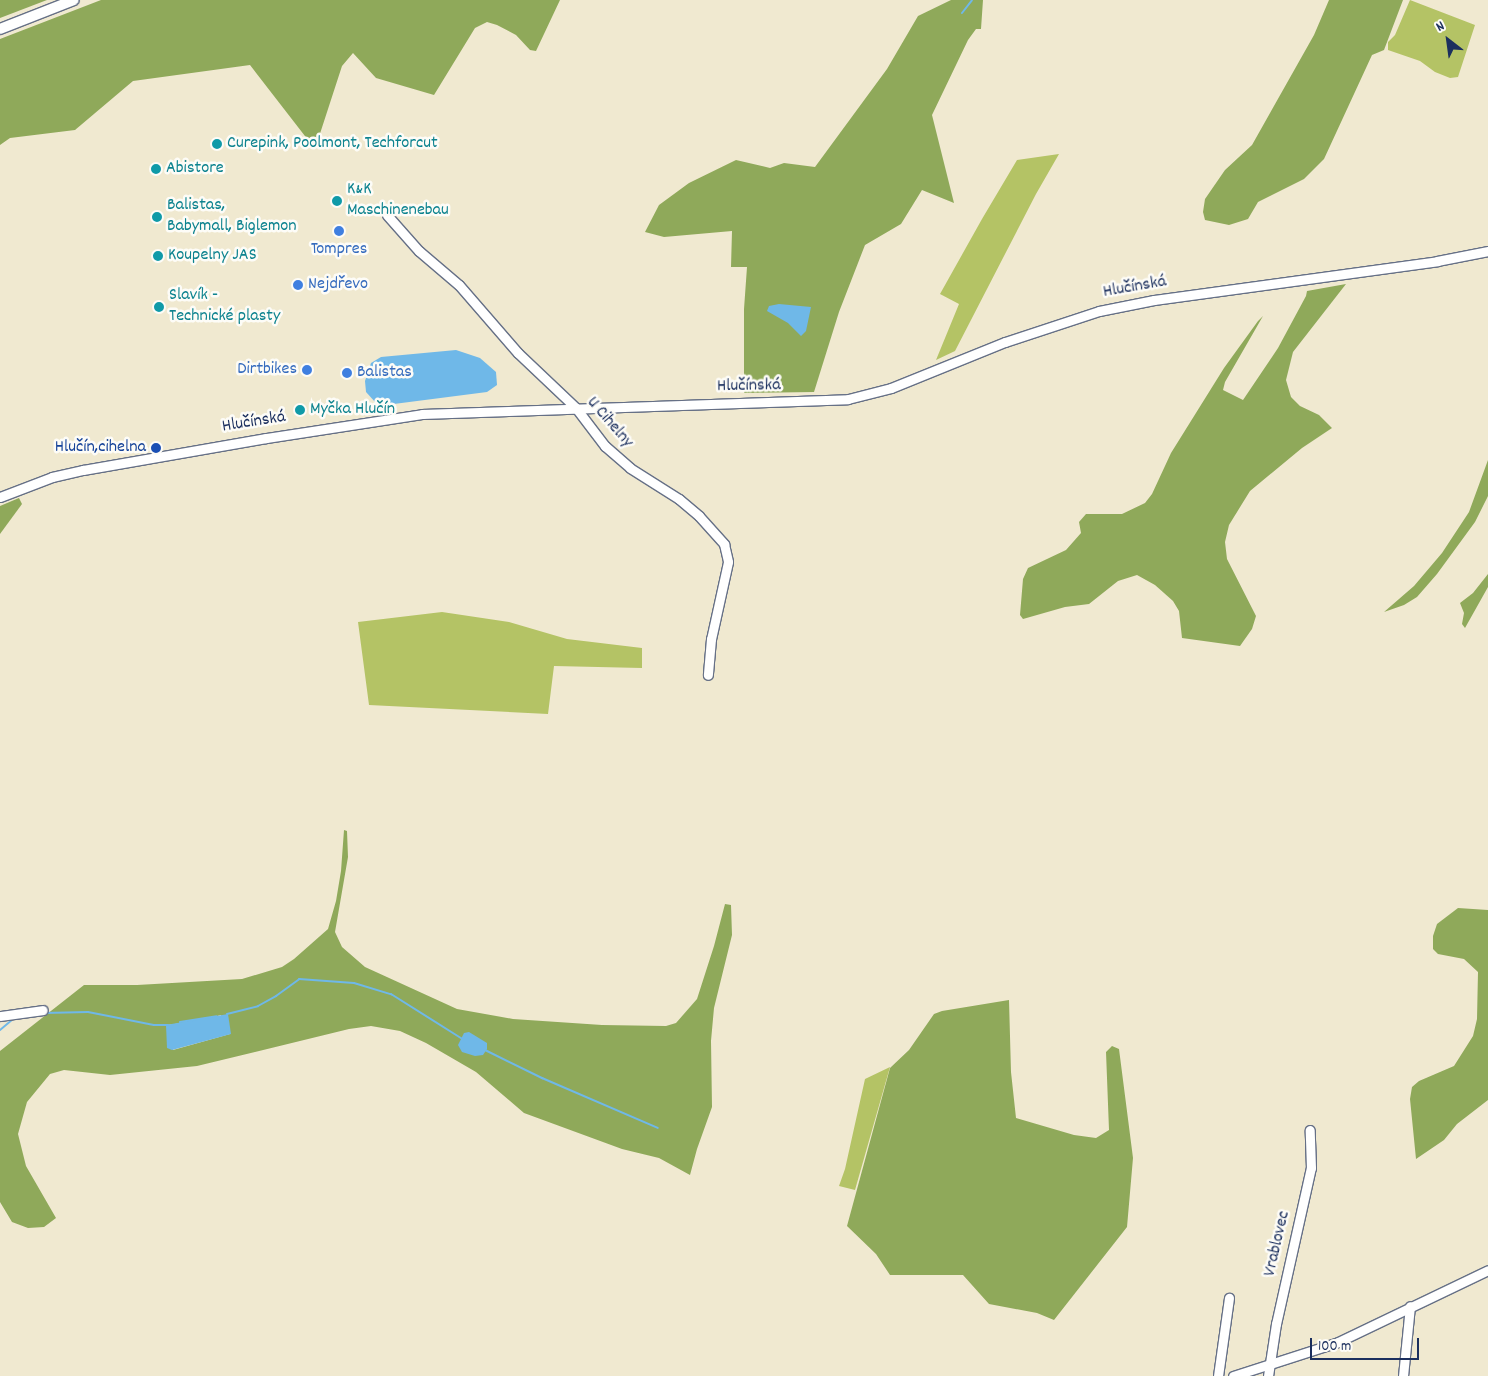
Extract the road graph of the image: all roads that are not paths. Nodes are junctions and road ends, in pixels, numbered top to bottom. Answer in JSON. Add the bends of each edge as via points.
{"nodes":[{"id":1,"x":74,"y":0,"type":"edge"},
{"id":2,"x":0,"y":29,"type":"edge"},
{"id":3,"x":387,"y":215,"type":"dead end"},
{"id":4,"x":1488,"y":251,"type":"edge"},
{"id":5,"x":576,"y":408,"type":"junction"},
{"id":6,"x":0,"y":497,"type":"edge"},
{"id":7,"x":708,"y":675,"type":"dead end"},
{"id":8,"x":43,"y":1010,"type":"dead end"},
{"id":9,"x":0,"y":1016,"type":"edge"},
{"id":10,"x":1310,"y":1130,"type":"dead end"},
{"id":11,"x":1488,"y":1270,"type":"edge"},
{"id":12,"x":1229,"y":1298,"type":"dead end"},
{"id":13,"x":1410,"y":1306,"type":"junction"},
{"id":14,"x":1268,"y":1365,"type":"junction"},
{"id":15,"x":1218,"y":1376,"type":"edge"},
{"id":16,"x":1233,"y":1376,"type":"edge"},
{"id":17,"x":1268,"y":1376,"type":"edge"},
{"id":18,"x":1403,"y":1376,"type":"edge"}],
"edges":[{"from":1,"to":2,"type":"main road"},
{"from":3,"to":5,"type":"street","name":"U Cihelny"},
{"from":4,"to":5,"type":"street","name":"Hlučínská","via":[[1099,311],[1005,342],[891,388],[848,399]]},
{"from":5,"to":6,"type":"street","name":"Hlučínská","via":[[441,413],[367,421],[83,470],[52,477]]},
{"from":5,"to":7,"type":"street","name":"U Cihelny","via":[[616,457],[700,516],[724,544],[728,562],[711,639]]},
{"from":8,"to":9,"type":"street"},
{"from":10,"to":14,"type":"street","name":"Vrablovec","via":[[1311,1168]]},
{"from":11,"to":13,"type":"street"},
{"from":12,"to":15,"type":"street"},
{"from":13,"to":14,"type":"street","via":[[1338,1342]]},
{"from":13,"to":18,"type":"street"},
{"from":14,"to":16,"type":"street"},
{"from":14,"to":17,"type":"street","name":"Vrablovec"}]}
